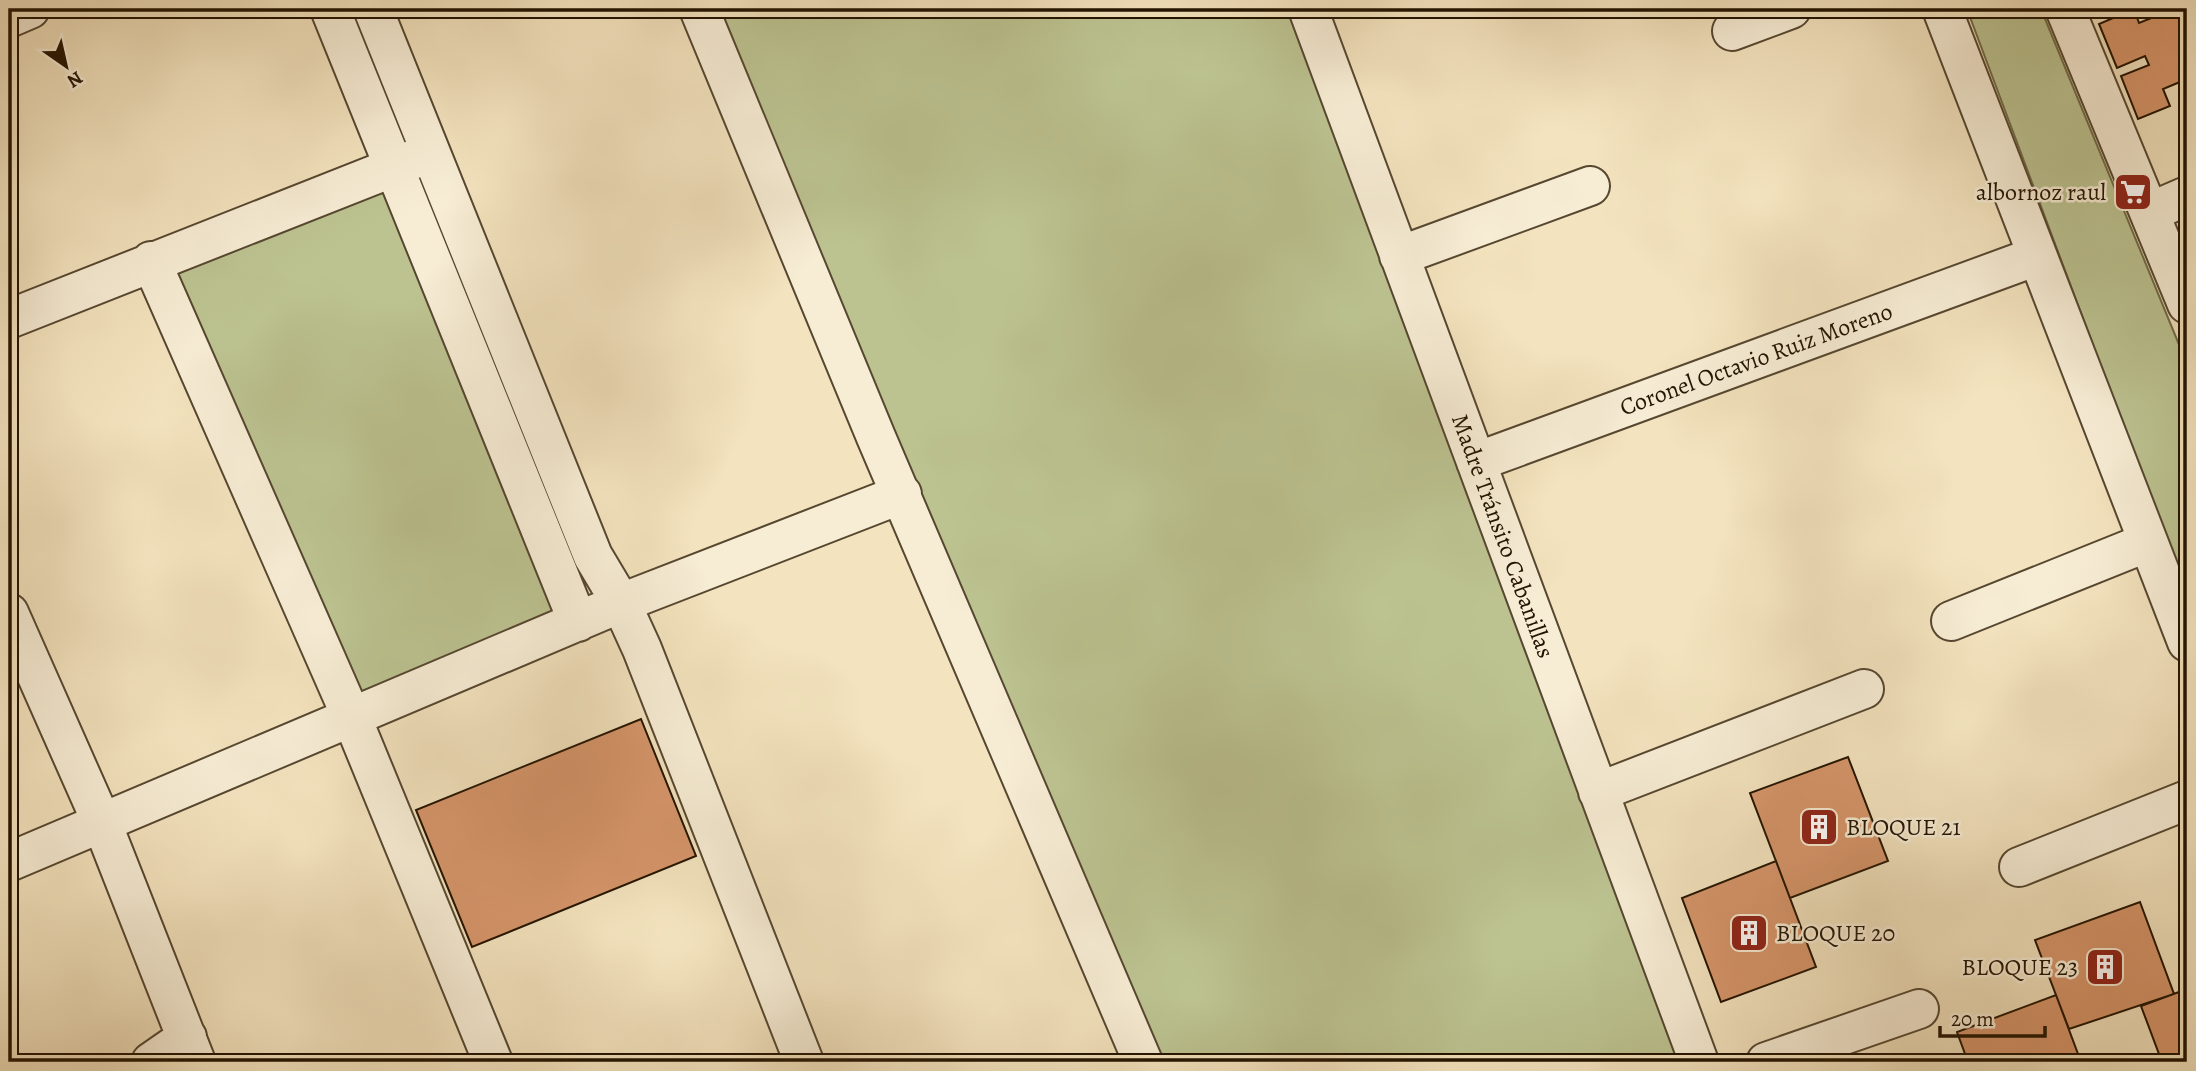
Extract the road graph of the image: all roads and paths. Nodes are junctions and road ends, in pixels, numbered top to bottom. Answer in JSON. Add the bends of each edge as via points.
{"nodes":[{"id":1,"x":30,"y":9,"type":"edge"},
{"id":2,"x":330,"y":9,"type":"edge"},
{"id":3,"x":373,"y":9,"type":"edge"},
{"id":4,"x":699,"y":9,"type":"edge"},
{"id":5,"x":1308,"y":9,"type":"edge"},
{"id":6,"x":1791,"y":9,"type":"edge"},
{"id":7,"x":1942,"y":9,"type":"edge"},
{"id":8,"x":2065,"y":9,"type":"edge"},
{"id":9,"x":9,"y":18,"type":"edge"},
{"id":10,"x":1732,"y":31,"type":"dead end"},
{"id":11,"x":432,"y":153,"type":"junction"},
{"id":12,"x":394,"y":167,"type":"junction"},
{"id":13,"x":1590,"y":186,"type":"dead end"},
{"id":14,"x":2187,"y":196,"type":"edge"},
{"id":15,"x":2150,"y":212,"type":"junction"},
{"id":16,"x":1399,"y":256,"type":"junction"},
{"id":17,"x":2037,"y":256,"type":"junction"},
{"id":18,"x":151,"y":261,"type":"junction"},
{"id":19,"x":2187,"y":304,"type":"edge"},
{"id":20,"x":9,"y":319,"type":"edge"},
{"id":21,"x":1476,"y":463,"type":"junction"},
{"id":22,"x":902,"y":494,"type":"junction"},
{"id":23,"x":2148,"y":542,"type":"junction"},
{"id":24,"x":621,"y":603,"type":"junction"},
{"id":25,"x":9,"y":612,"type":"edge"},
{"id":26,"x":1951,"y":621,"type":"dead end"},
{"id":27,"x":578,"y":622,"type":"junction"},
{"id":28,"x":2187,"y":642,"type":"edge"},
{"id":29,"x":1864,"y":690,"type":"dead end"},
{"id":30,"x":352,"y":718,"type":"junction"},
{"id":31,"x":1598,"y":792,"type":"junction"},
{"id":32,"x":2187,"y":800,"type":"edge"},
{"id":33,"x":102,"y":823,"type":"junction"},
{"id":34,"x":9,"y":862,"type":"edge"},
{"id":35,"x":2019,"y":867,"type":"dead end"},
{"id":36,"x":1919,"y":1009,"type":"dead end"},
{"id":37,"x":191,"y":1050,"type":"edge"},
{"id":38,"x":151,"y":1062,"type":"edge"},
{"id":39,"x":493,"y":1062,"type":"edge"},
{"id":40,"x":804,"y":1062,"type":"edge"},
{"id":41,"x":1143,"y":1062,"type":"edge"},
{"id":42,"x":1699,"y":1062,"type":"edge"},
{"id":43,"x":1766,"y":1062,"type":"edge"}],
"edges":[{"from":1,"to":9,"type":"street"},
{"from":2,"to":12,"type":"street"},
{"from":3,"to":11,"type":"street"},
{"from":4,"to":22,"type":"street"},
{"from":5,"to":16,"type":"street","name":"Madre Tránsito Cabanillas"},
{"from":6,"to":10,"type":"street"},
{"from":7,"to":17,"type":"street"},
{"from":8,"to":15,"type":"street"},
{"from":11,"to":12,"type":"street"},
{"from":11,"to":24,"type":"street","via":[[593,556]]},
{"from":12,"to":18,"type":"street"},
{"from":12,"to":27,"type":"street"},
{"from":13,"to":16,"type":"street"},
{"from":14,"to":15,"type":"street"},
{"from":15,"to":19,"type":"street"},
{"from":16,"to":21,"type":"street","name":"Madre Tránsito Cabanillas"},
{"from":17,"to":21,"type":"street","name":"Coronel Octavio Ruiz Moreno"},
{"from":17,"to":23,"type":"street"},
{"from":18,"to":20,"type":"street"},
{"from":18,"to":30,"type":"street"},
{"from":21,"to":31,"type":"street","name":"Madre Tránsito Cabanillas"},
{"from":22,"to":24,"type":"street"},
{"from":22,"to":41,"type":"street"},
{"from":23,"to":26,"type":"street"},
{"from":23,"to":28,"type":"street"},
{"from":24,"to":27,"type":"street"},
{"from":24,"to":40,"type":"street"},
{"from":25,"to":33,"type":"street"},
{"from":27,"to":30,"type":"street"},
{"from":29,"to":31,"type":"street"},
{"from":30,"to":33,"type":"street"},
{"from":30,"to":39,"type":"street"},
{"from":31,"to":42,"type":"street","name":"Madre Tránsito Cabanillas"},
{"from":32,"to":35,"type":"street"},
{"from":33,"to":34,"type":"street"},
{"from":33,"to":37,"type":"street"},
{"from":36,"to":43,"type":"street"},
{"from":37,"to":38,"type":"street"}]}
